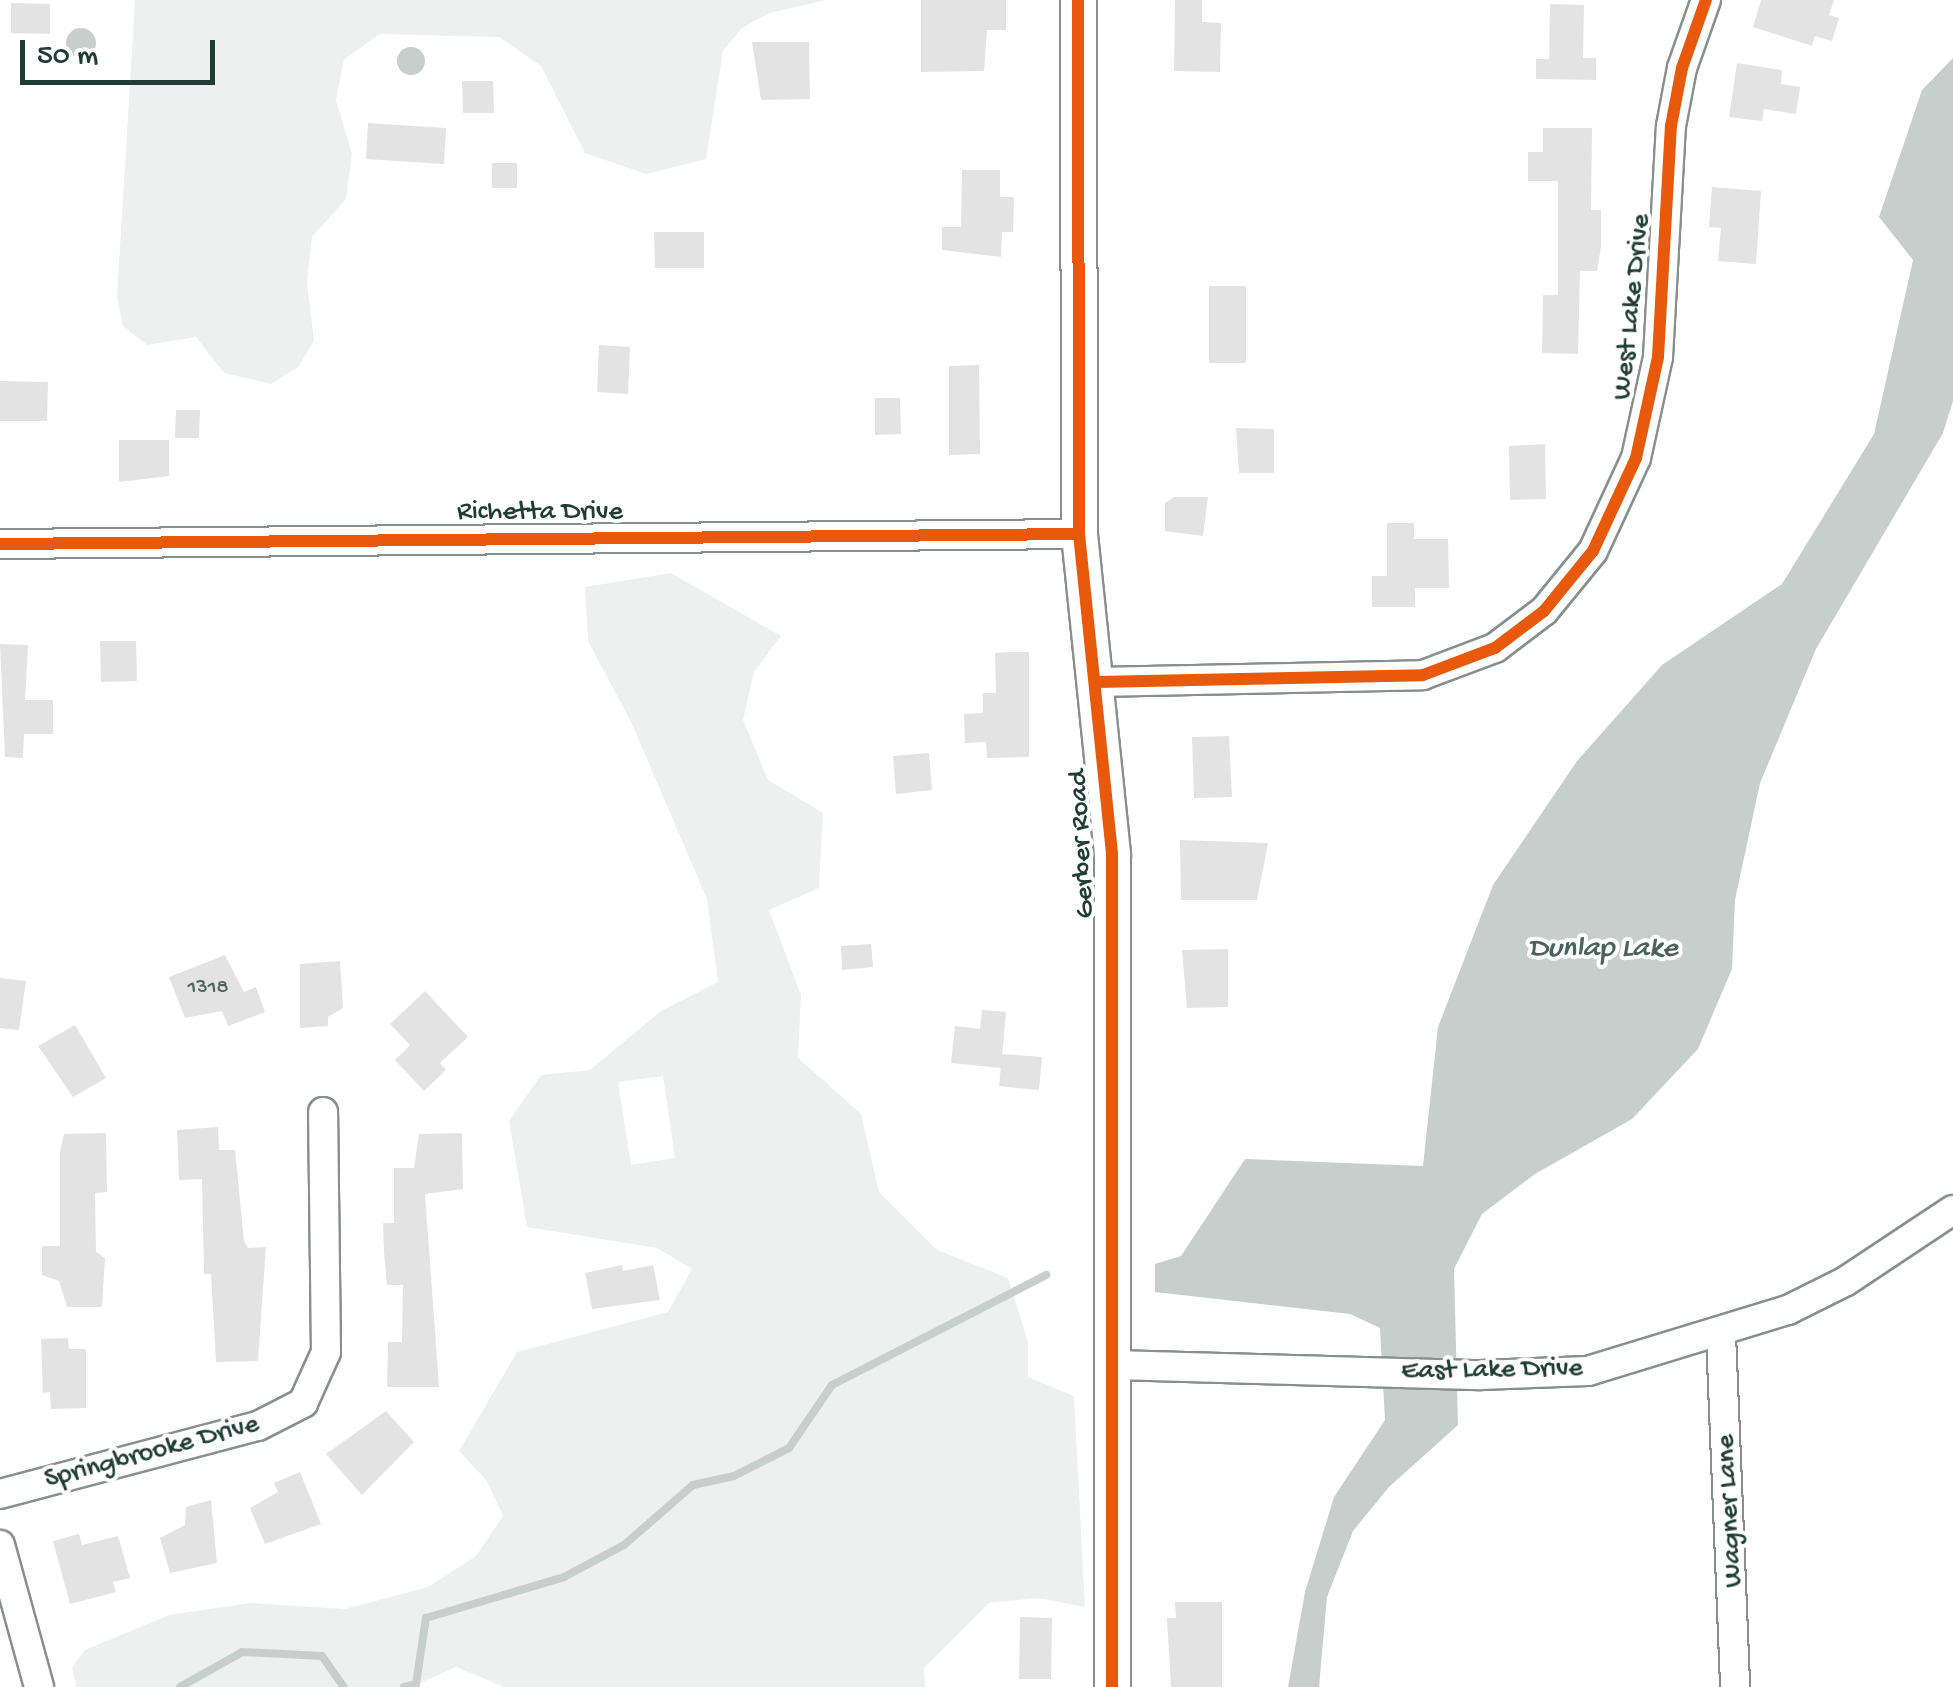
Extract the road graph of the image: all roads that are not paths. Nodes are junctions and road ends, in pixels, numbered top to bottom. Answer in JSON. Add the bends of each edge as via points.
{"nodes":[{"id":1,"x":1078,"y":0,"type":"edge"},
{"id":2,"x":1706,"y":0,"type":"edge"},
{"id":3,"x":1079,"y":534,"type":"junction"},
{"id":4,"x":0,"y":544,"type":"edge"},
{"id":5,"x":1097,"y":682,"type":"junction"},
{"id":6,"x":323,"y":1112,"type":"dead end"},
{"id":7,"x":1953,"y":1210,"type":"edge"},
{"id":8,"x":1722,"y":1335,"type":"junction"},
{"id":9,"x":1114,"y":1365,"type":"junction"},
{"id":10,"x":0,"y":1494,"type":"edge"},
{"id":11,"x":0,"y":1545,"type":"edge"},
{"id":12,"x":38,"y":1687,"type":"edge"},
{"id":13,"x":1112,"y":1687,"type":"edge"},
{"id":14,"x":1735,"y":1687,"type":"edge"}],
"edges":[{"from":1,"to":3,"type":"street","name":"Gerber Road"},
{"from":2,"to":5,"type":"street","name":"West Lake Drive","via":[[1671,126],[1658,358],[1636,458],[1592,551],[1544,611],[1495,648],[1423,676]]},
{"from":3,"to":4,"type":"street","name":"Richetta Drive"},
{"from":3,"to":5,"type":"street","name":"Gerber Road"},
{"from":5,"to":9,"type":"street","name":"Gerber Road","via":[[1112,853]]},
{"from":6,"to":10,"type":"street","name":"Springbrooke Drive","via":[[326,1352],[303,1402],[258,1426]]},
{"from":7,"to":8,"type":"street","name":"East Lake Drive","via":[[1846,1282]]},
{"from":8,"to":9,"type":"street","name":"East Lake Drive","via":[[1588,1370],[1378,1374]]},
{"from":8,"to":14,"type":"street","name":"Wagner Lane"},
{"from":9,"to":13,"type":"street","name":"Gerber Road"},
{"from":11,"to":12,"type":"street"}]}
